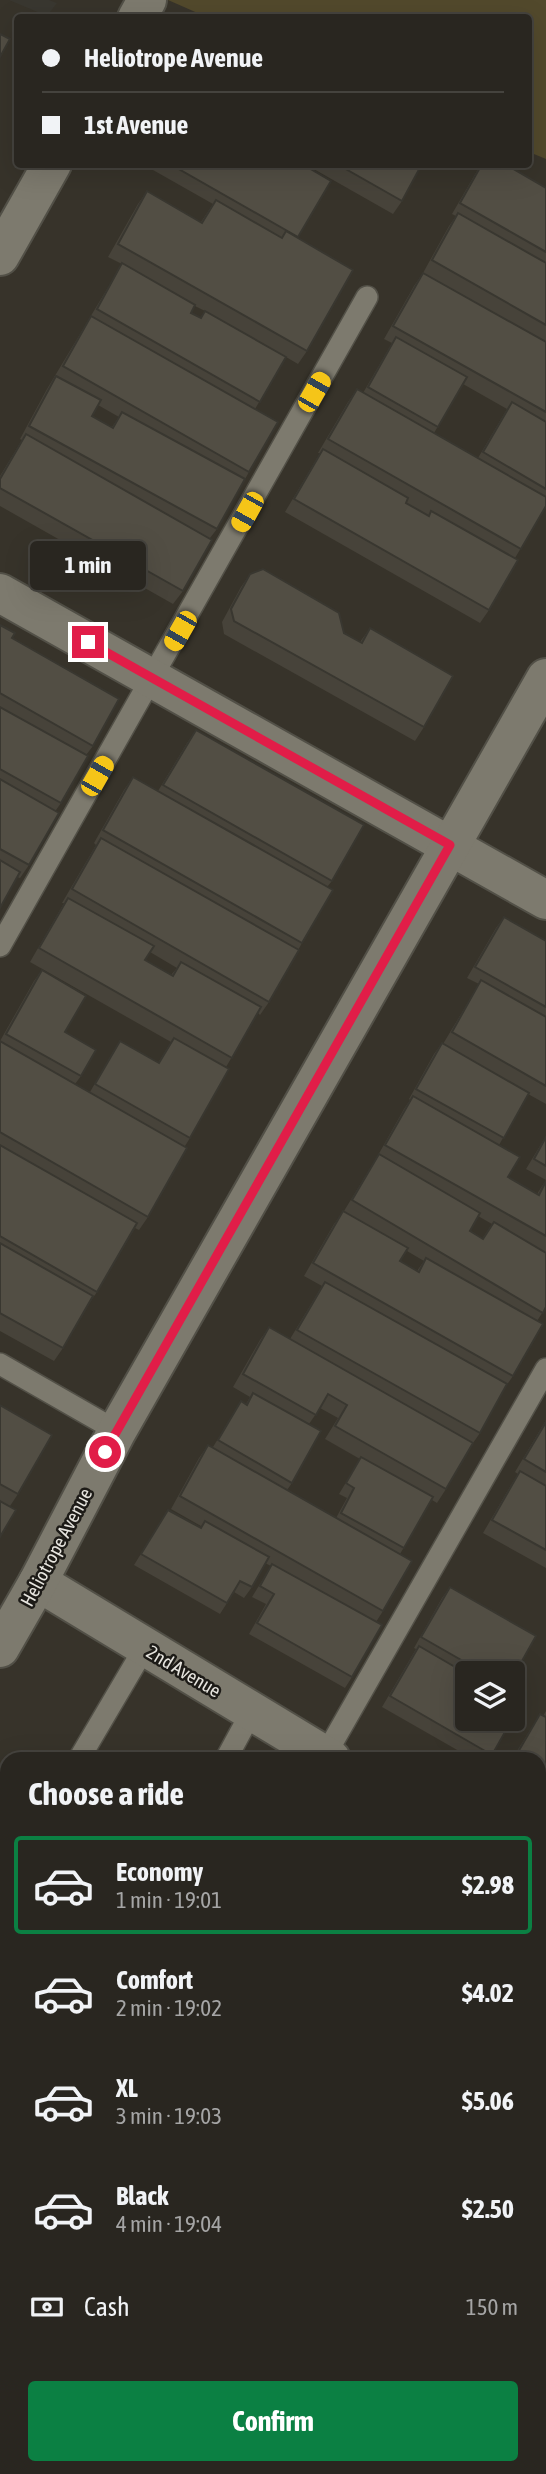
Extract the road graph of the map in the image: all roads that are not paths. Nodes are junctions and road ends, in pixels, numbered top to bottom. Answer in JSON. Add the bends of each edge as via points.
{"nodes":[{"id":1,"x":50,"y":168,"type":"edge"},
{"id":2,"x":0,"y":256,"type":"edge"},
{"id":3,"x":368,"y":297,"type":"dead end"},
{"id":4,"x":0,"y":593,"type":"edge"},
{"id":5,"x":546,"y":678,"type":"edge"},
{"id":6,"x":153,"y":679,"type":"junction"},
{"id":7,"x":450,"y":845,"type":"junction"},
{"id":8,"x":546,"y":900,"type":"edge"},
{"id":9,"x":0,"y":946,"type":"edge"},
{"id":10,"x":0,"y":1364,"type":"edge"},
{"id":11,"x":546,"y":1369,"type":"edge"},
{"id":12,"x":117,"y":1431,"type":"junction"},
{"id":13,"x":38,"y":1582,"type":"junction"},
{"id":14,"x":145,"y":1647,"type":"junction"},
{"id":15,"x":0,"y":1648,"type":"edge"},
{"id":16,"x":252,"y":1712,"type":"junction"},
{"id":17,"x":83,"y":1752,"type":"edge"},
{"id":18,"x":230,"y":1752,"type":"edge"},
{"id":19,"x":316,"y":1752,"type":"edge"},
{"id":20,"x":329,"y":1752,"type":"edge"}],
"edges":[{"from":1,"to":2,"type":"street"},
{"from":3,"to":6,"type":"lane"},
{"from":4,"to":6,"type":"street"},
{"from":5,"to":7,"type":"street","name":"Heliotrope Avenue"},
{"from":6,"to":7,"type":"street"},
{"from":6,"to":9,"type":"lane"},
{"from":7,"to":8,"type":"street"},
{"from":7,"to":12,"type":"street","name":"Heliotrope Avenue"},
{"from":10,"to":12,"type":"lane"},
{"from":11,"to":20,"type":"lane"},
{"from":12,"to":13,"type":"street","name":"Heliotrope Avenue"},
{"from":13,"to":14,"type":"street","name":"2nd Avenue"},
{"from":13,"to":15,"type":"street","name":"Heliotrope Avenue"},
{"from":14,"to":16,"type":"street","name":"2nd Avenue"},
{"from":14,"to":17,"type":"lane"},
{"from":16,"to":18,"type":"lane"},
{"from":16,"to":19,"type":"street","name":"2nd Avenue"}]}
